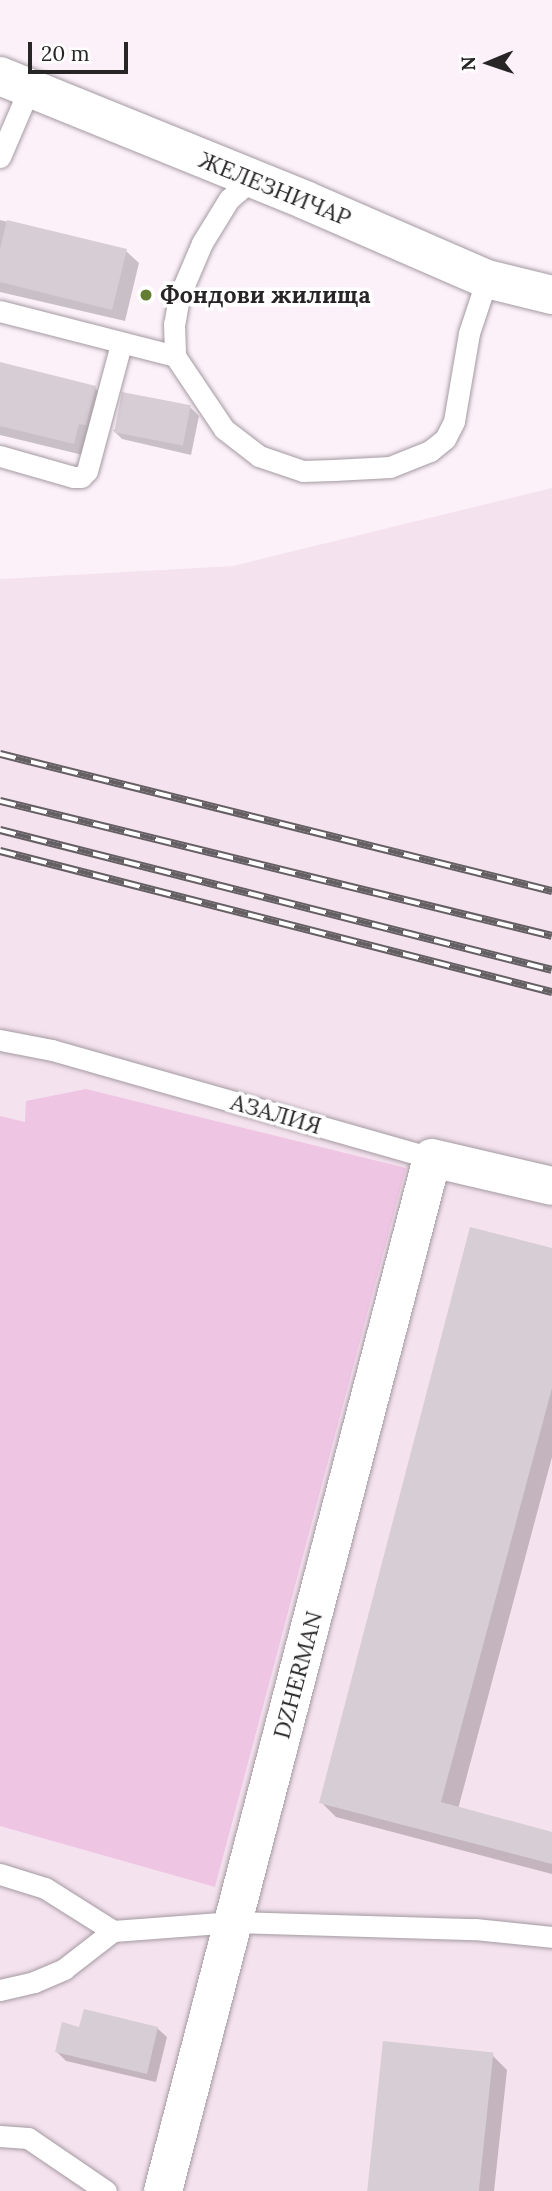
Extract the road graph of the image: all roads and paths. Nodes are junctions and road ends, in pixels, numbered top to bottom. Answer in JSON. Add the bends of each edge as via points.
{"nodes":[{"id":1,"x":14,"y":82,"type":"edge"},
{"id":2,"x":0,"y":157,"type":"edge"},
{"id":3,"x":251,"y":180,"type":"junction"},
{"id":4,"x":487,"y":279,"type":"junction"},
{"id":5,"x":552,"y":295,"type":"edge"},
{"id":6,"x":0,"y":311,"type":"edge"},
{"id":7,"x":121,"y":344,"type":"junction"},
{"id":8,"x":175,"y":356,"type":"junction"},
{"id":9,"x":0,"y":456,"type":"edge"},
{"id":10,"x":0,"y":1040,"type":"edge"},
{"id":11,"x":432,"y":1158,"type":"junction"},
{"id":12,"x":552,"y":1186,"type":"edge"},
{"id":13,"x":0,"y":1874,"type":"edge"},
{"id":14,"x":234,"y":1922,"type":"junction"},
{"id":15,"x":113,"y":1931,"type":"junction"},
{"id":16,"x":552,"y":1937,"type":"edge"},
{"id":17,"x":0,"y":1990,"type":"edge"},
{"id":18,"x":0,"y":2136,"type":"edge"},
{"id":19,"x":106,"y":2191,"type":"edge"},
{"id":20,"x":163,"y":2191,"type":"edge"}],
"edges":[{"from":1,"to":2,"type":"lane"},
{"from":1,"to":3,"type":"street","name":"ЖЕЛЕЗНИЧАР"},
{"from":3,"to":4,"type":"street","name":"ЖЕЛЕЗНИЧАР"},
{"from":3,"to":8,"type":"lane","via":[[229,199],[202,243],[179,297]]},
{"from":4,"to":5,"type":"street","name":"ЖЕЛЕЗНИЧАР"},
{"from":4,"to":8,"type":"lane","via":[[469,333],[454,421],[444,439],[429,451],[390,467],[303,471],[259,456],[224,429]]},
{"from":6,"to":7,"type":"lane"},
{"from":7,"to":8,"type":"lane"},
{"from":7,"to":9,"type":"lane","via":[[87,471],[81,477]]},
{"from":10,"to":11,"type":"lane","name":"АЗАЛИЯ","via":[[52,1050]]},
{"from":11,"to":12,"type":"street","name":"АЗАЛИЯ"},
{"from":11,"to":14,"type":"street","name":"DZHERMAN"},
{"from":13,"to":15,"type":"lane","via":[[45,1888]]},
{"from":14,"to":15,"type":"lane"},
{"from":14,"to":16,"type":"lane","via":[[475,1929]]},
{"from":14,"to":20,"type":"street","name":"DZHERMAN"},
{"from":15,"to":17,"type":"lane","via":[[64,1969]]},
{"from":18,"to":19,"type":"lane","via":[[28,2138]]}]}
